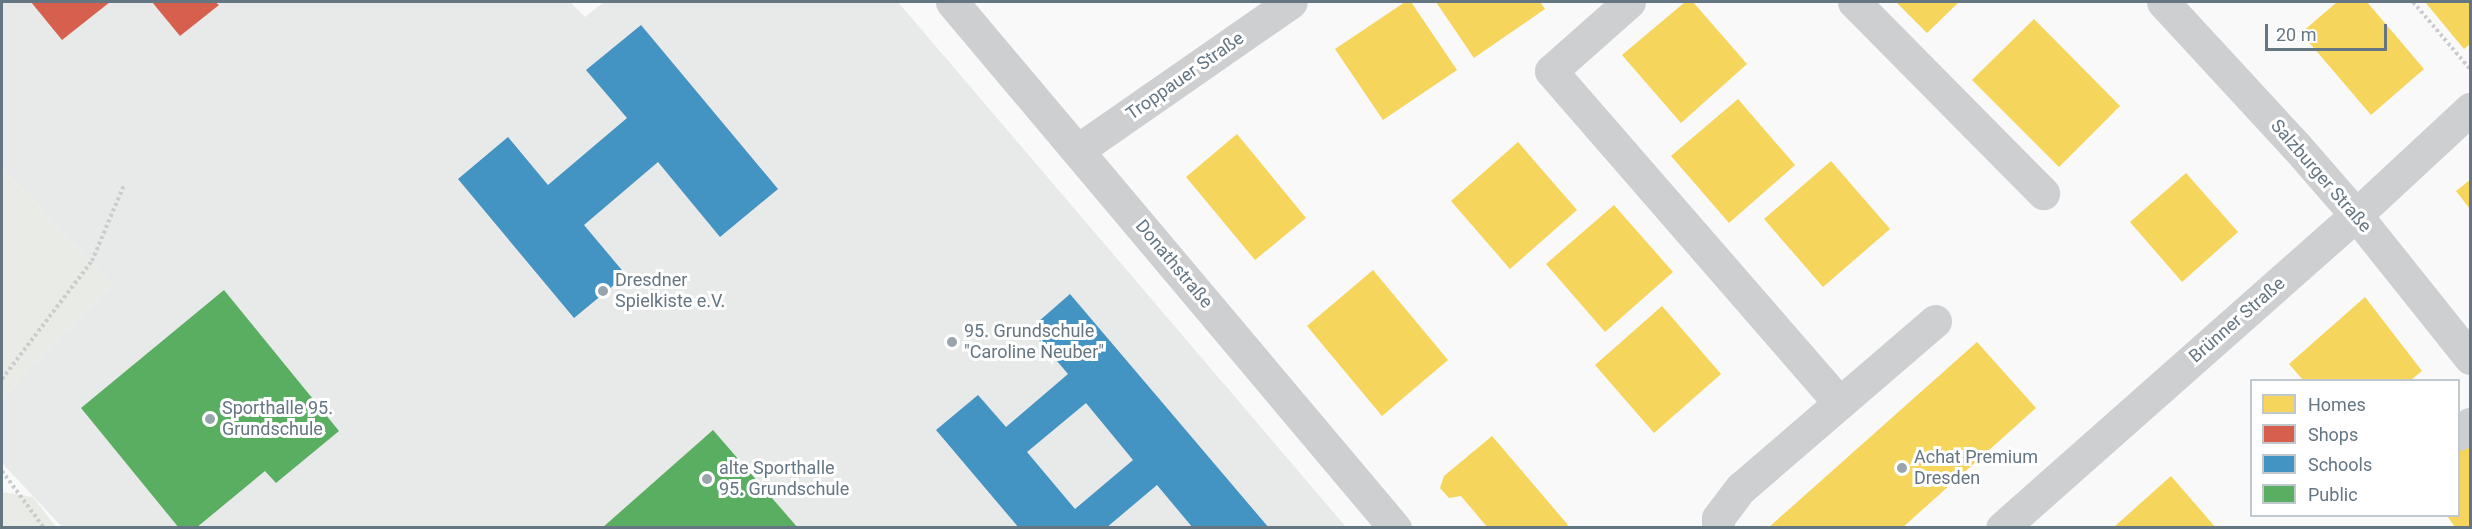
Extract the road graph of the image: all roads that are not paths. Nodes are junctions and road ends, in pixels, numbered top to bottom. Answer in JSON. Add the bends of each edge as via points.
{"nodes":[{"id":1,"x":952,"y":2,"type":"edge"},
{"id":2,"x":1291,"y":2,"type":"edge"},
{"id":3,"x":1629,"y":2,"type":"edge"},
{"id":4,"x":1854,"y":2,"type":"edge"},
{"id":5,"x":2163,"y":2,"type":"edge"},
{"id":6,"x":2470,"y":109,"type":"edge"},
{"id":7,"x":1078,"y":150,"type":"junction"},
{"id":8,"x":2043,"y":192,"type":"dead end"},
{"id":9,"x":2356,"y":215,"type":"junction"},
{"id":10,"x":1935,"y":321,"type":"dead end"},
{"id":11,"x":2470,"y":358,"type":"edge"},
{"id":12,"x":1840,"y":403,"type":"junction"},
{"id":13,"x":1395,"y":528,"type":"edge"},
{"id":14,"x":1718,"y":528,"type":"edge"},
{"id":15,"x":2002,"y":528,"type":"edge"}],
"edges":[{"from":1,"to":7,"type":"street","name":"Donathstraße"},
{"from":2,"to":7,"type":"street","name":"Troppauer Straße"},
{"from":3,"to":12,"type":"street","via":[[1551,71]]},
{"from":4,"to":8,"type":"street"},
{"from":5,"to":9,"type":"street","name":"Salzburger Straße"},
{"from":6,"to":9,"type":"street","name":"Brünner Straße"},
{"from":7,"to":13,"type":"street","name":"Donathstraße"},
{"from":9,"to":11,"type":"street","name":"Salzburger Straße"},
{"from":9,"to":15,"type":"street","name":"Brünner Straße"},
{"from":10,"to":12,"type":"street"},
{"from":12,"to":14,"type":"street","via":[[1742,488],[1718,518]]}]}
